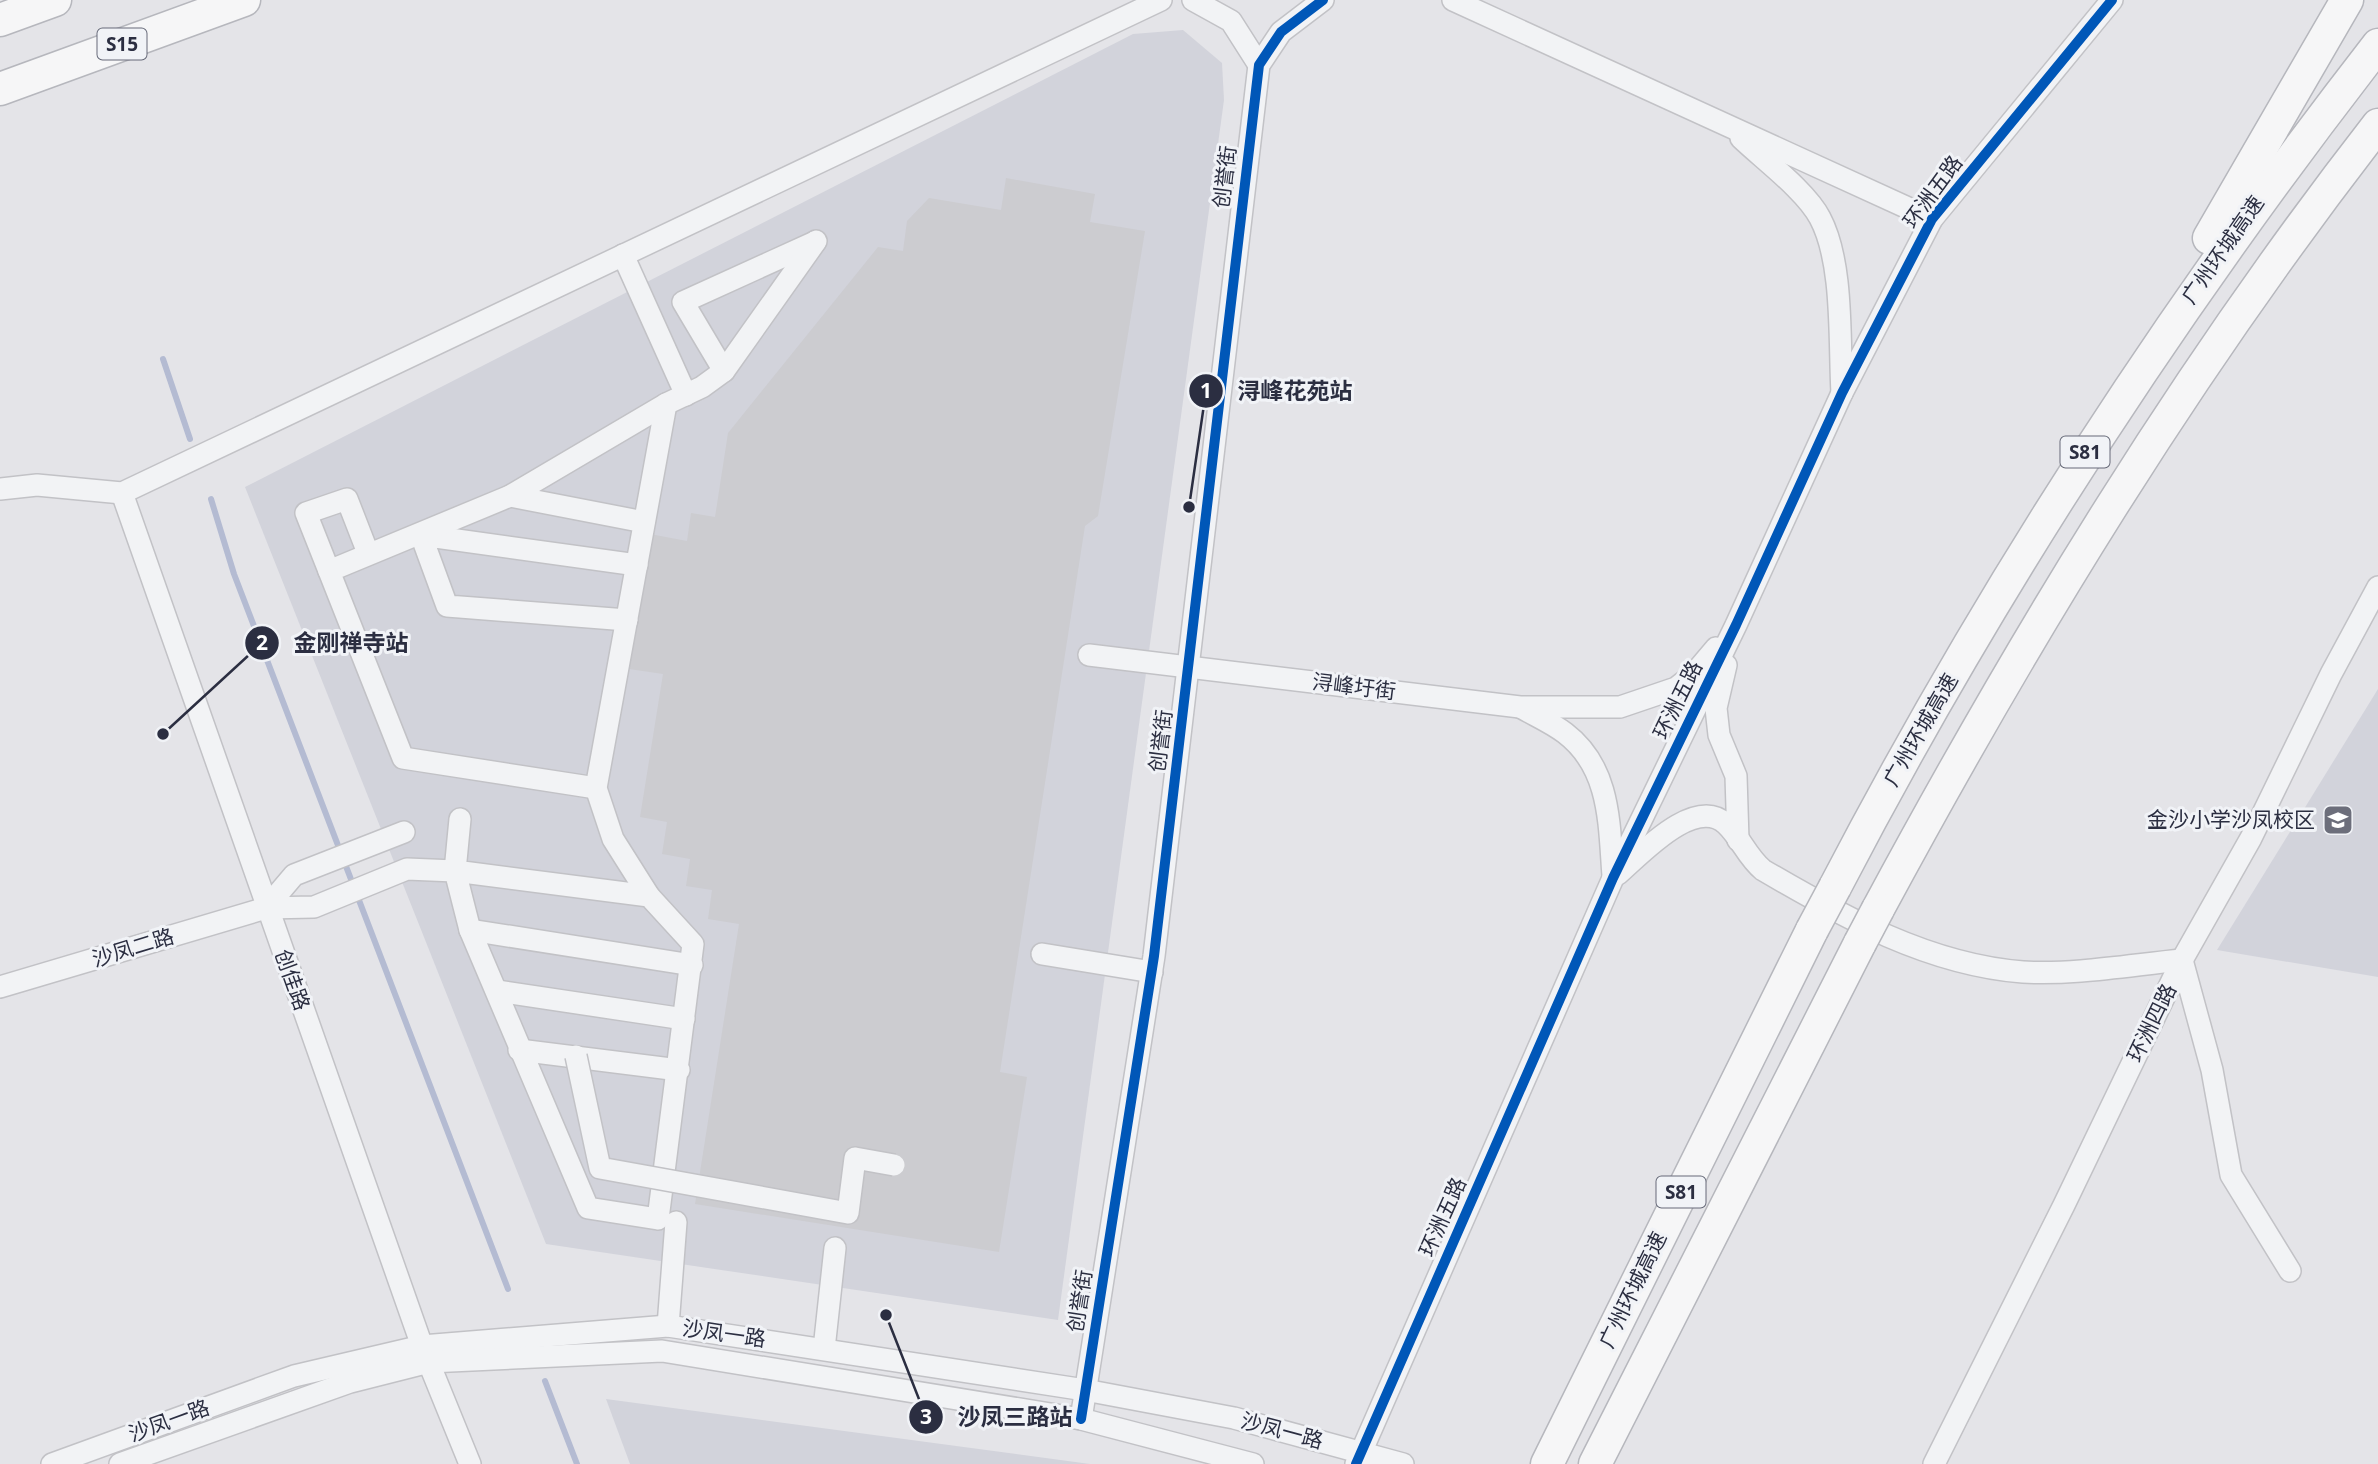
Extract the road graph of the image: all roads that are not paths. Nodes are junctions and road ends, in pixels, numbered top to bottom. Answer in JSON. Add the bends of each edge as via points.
{"nodes":[{"id":1,"x":55,"y":0,"type":"edge"},
{"id":2,"x":244,"y":0,"type":"edge"},
{"id":3,"x":1161,"y":0,"type":"edge"},
{"id":4,"x":1193,"y":0,"type":"edge"},
{"id":5,"x":1323,"y":0,"type":"edge"},
{"id":6,"x":1453,"y":0,"type":"edge"},
{"id":7,"x":2112,"y":0,"type":"edge"},
{"id":8,"x":2347,"y":0,"type":"edge"},
{"id":9,"x":0,"y":20,"type":"edge"},
{"id":10,"x":2378,"y":45,"type":"edge"},
{"id":11,"x":1259,"y":65,"type":"junction"},
{"id":12,"x":0,"y":89,"type":"edge"},
{"id":13,"x":2378,"y":125,"type":"edge"},
{"id":14,"x":1730,"y":127,"type":"junction"},
{"id":15,"x":1932,"y":219,"type":"junction"},
{"id":16,"x":623,"y":255,"type":"junction"},
{"id":17,"x":724,"y":371,"type":"junction"},
{"id":18,"x":1842,"y":393,"type":"junction"},
{"id":19,"x":686,"y":395,"type":"junction"},
{"id":20,"x":666,"y":404,"type":"junction"},
{"id":21,"x":0,"y":489,"type":"edge"},
{"id":22,"x":122,"y":493,"type":"junction"},
{"id":23,"x":510,"y":496,"type":"junction"},
{"id":24,"x":644,"y":522,"type":"junction"},
{"id":25,"x":421,"y":535,"type":"junction"},
{"id":26,"x":2027,"y":550,"type":"junction"},
{"id":27,"x":368,"y":553,"type":"junction"},
{"id":28,"x":637,"y":565,"type":"junction"},
{"id":29,"x":329,"y":571,"type":"junction"},
{"id":30,"x":2378,"y":587,"type":"edge"},
{"id":31,"x":627,"y":620,"type":"junction"},
{"id":32,"x":1736,"y":625,"type":"junction"},
{"id":33,"x":1089,"y":655,"type":"dead end"},
{"id":34,"x":1188,"y":668,"type":"junction"},
{"id":35,"x":1520,"y":707,"type":"junction"},
{"id":36,"x":596,"y":789,"type":"junction"},
{"id":37,"x":460,"y":819,"type":"dead end"},
{"id":38,"x":404,"y":832,"type":"dead end"},
{"id":39,"x":1738,"y":840,"type":"junction"},
{"id":40,"x":455,"y":871,"type":"junction"},
{"id":41,"x":1613,"y":878,"type":"junction"},
{"id":42,"x":649,"y":896,"type":"junction"},
{"id":43,"x":266,"y":908,"type":"junction"},
{"id":44,"x":470,"y":930,"type":"junction"},
{"id":45,"x":1042,"y":954,"type":"dead end"},
{"id":46,"x":2182,"y":960,"type":"junction"},
{"id":47,"x":692,"y":965,"type":"junction"},
{"id":48,"x":1152,"y":972,"type":"junction"},
{"id":49,"x":0,"y":987,"type":"edge"},
{"id":50,"x":497,"y":991,"type":"junction"},
{"id":51,"x":684,"y":1019,"type":"junction"},
{"id":52,"x":519,"y":1050,"type":"junction"},
{"id":53,"x":576,"y":1056,"type":"junction"},
{"id":54,"x":679,"y":1070,"type":"junction"},
{"id":55,"x":894,"y":1165,"type":"dead end"},
{"id":56,"x":676,"y":1222,"type":"dead end"},
{"id":57,"x":835,"y":1248,"type":"dead end"},
{"id":58,"x":2290,"y":1271,"type":"dead end"},
{"id":59,"x":668,"y":1326,"type":"junction"},
{"id":60,"x":824,"y":1349,"type":"junction"},
{"id":61,"x":426,"y":1354,"type":"junction"},
{"id":62,"x":1085,"y":1390,"type":"junction"},
{"id":63,"x":1081,"y":1419,"type":"junction"},
{"id":64,"x":1359,"y":1458,"type":"edge"},
{"id":65,"x":1549,"y":1459,"type":"edge"},
{"id":66,"x":52,"y":1464,"type":"edge"},
{"id":67,"x":120,"y":1464,"type":"edge"},
{"id":68,"x":470,"y":1464,"type":"edge"},
{"id":69,"x":1253,"y":1464,"type":"edge"},
{"id":70,"x":1403,"y":1464,"type":"edge"},
{"id":71,"x":1595,"y":1464,"type":"edge"},
{"id":72,"x":1934,"y":1464,"type":"edge"}],
"edges":[{"from":1,"to":9,"type":"highway"},
{"from":2,"to":12,"type":"highway","number":"S15"},
{"from":3,"to":16,"type":"street"},
{"from":4,"to":11,"type":"street","via":[[1231,21]]},
{"from":5,"to":11,"type":"street","via":[[1281,32]]},
{"from":6,"to":14,"type":"street"},
{"from":7,"to":15,"type":"street","name":"环洲五路"},
{"from":8,"to":26,"type":"highway"},
{"from":10,"to":26,"type":"highway","name":"广州环城高速","number":"S81","via":[[2194,291],[2086,451]]},
{"from":11,"to":34,"type":"street","name":"创誉街"},
{"from":13,"to":71,"type":"highway","number":"S81","bridge":true,"via":[[2239,313],[2133,471],[2009,672],[1860,943]]},
{"from":14,"to":15,"type":"street"},
{"from":14,"to":18,"type":"street","via":[[1800,192],[1820,218],[1835,278]]},
{"from":15,"to":18,"type":"street","name":"环洲五路"},
{"from":16,"to":19,"type":"street"},
{"from":16,"to":22,"type":"street"},
{"from":17,"to":17,"type":"street","via":[[683,302],[817,241],[770,306]]},
{"from":17,"to":19,"type":"street"},
{"from":18,"to":32,"type":"street","name":"环洲五路"},
{"from":19,"to":20,"type":"street"},
{"from":20,"to":23,"type":"street"},
{"from":20,"to":24,"type":"street"},
{"from":21,"to":22,"type":"street","via":[[37,485]]},
{"from":22,"to":43,"type":"street","name":"创佳路"},
{"from":23,"to":24,"type":"street"},
{"from":23,"to":25,"type":"street"},
{"from":24,"to":28,"type":"street"},
{"from":25,"to":27,"type":"street"},
{"from":25,"to":28,"type":"street"},
{"from":25,"to":31,"type":"street","via":[[447,606]]},
{"from":26,"to":65,"type":"highway","name":"广州环城高速","number":"S81","bridge":true,"via":[[1919,731],[1812,930]]},
{"from":27,"to":29,"type":"street"},
{"from":27,"to":29,"type":"street","via":[[347,499],[306,513]]},
{"from":28,"to":31,"type":"street"},
{"from":29,"to":36,"type":"street","via":[[403,758]]},
{"from":30,"to":46,"type":"street","name":"环洲四路","via":[[2251,838]]},
{"from":31,"to":36,"type":"street"},
{"from":32,"to":35,"type":"street","name":"浔峰圩街","via":[[1676,688],[1620,707]]},
{"from":32,"to":39,"type":"street","via":[[1716,708],[1719,735],[1736,776]]},
{"from":32,"to":41,"type":"street","name":"环洲五路"},
{"from":33,"to":34,"type":"street","name":"浔峰圩街"},
{"from":34,"to":35,"type":"street","name":"浔峰圩街"},
{"from":34,"to":48,"type":"street","name":"创誉街"},
{"from":35,"to":41,"type":"street","via":[[1564,732],[1601,779]]},
{"from":36,"to":42,"type":"street","via":[[613,839]]},
{"from":37,"to":40,"type":"street"},
{"from":38,"to":43,"type":"street","via":[[294,875]]},
{"from":39,"to":41,"type":"street","via":[[1726,823],[1715,817],[1692,817],[1669,830]]},
{"from":39,"to":46,"type":"street","via":[[1751,860],[1779,879],[1908,946],[1980,967],[2026,972]]},
{"from":40,"to":42,"type":"street","name":"沙凤二路"},
{"from":40,"to":43,"type":"street","name":"沙凤二路","via":[[407,869],[314,907]]},
{"from":40,"to":44,"type":"street"},
{"from":41,"to":64,"type":"street","name":"环洲五路"},
{"from":42,"to":47,"type":"street","via":[[693,944]]},
{"from":43,"to":49,"type":"street","name":"沙凤二路"},
{"from":43,"to":61,"type":"street","name":"创佳路"},
{"from":44,"to":47,"type":"street"},
{"from":44,"to":50,"type":"street"},
{"from":45,"to":48,"type":"street"},
{"from":46,"to":58,"type":"street","via":[[2212,1070],[2231,1175]]},
{"from":46,"to":72,"type":"street","name":"环洲四路"},
{"from":47,"to":51,"type":"street"},
{"from":48,"to":62,"type":"street","name":"创誉街"},
{"from":50,"to":51,"type":"street"},
{"from":50,"to":52,"type":"street"},
{"from":51,"to":54,"type":"street"},
{"from":52,"to":53,"type":"street"},
{"from":52,"to":54,"type":"street","via":[[588,1208],[658,1219]]},
{"from":53,"to":54,"type":"street"},
{"from":53,"to":55,"type":"street","bridge":true,"via":[[600,1168],[848,1213],[855,1158]]},
{"from":56,"to":59,"type":"street"},
{"from":57,"to":60,"type":"street"},
{"from":59,"to":60,"type":"street","name":"沙凤一路"},
{"from":59,"to":61,"type":"street","name":"沙凤一路"},
{"from":60,"to":62,"type":"street","name":"沙凤一路"},
{"from":61,"to":63,"type":"street","name":"沙凤一路","via":[[662,1350]]},
{"from":61,"to":66,"type":"street","name":"沙凤一路","via":[[294,1376]]},
{"from":61,"to":67,"type":"street","name":"沙凤一路"},
{"from":61,"to":68,"type":"street","name":"创佳路"},
{"from":62,"to":63,"type":"street","name":"创誉街"},
{"from":62,"to":64,"type":"street","name":"沙凤一路","via":[[1234,1418]]},
{"from":63,"to":69,"type":"street","name":"沙凤一路"},
{"from":64,"to":70,"type":"street","name":"沙凤一路"}]}
